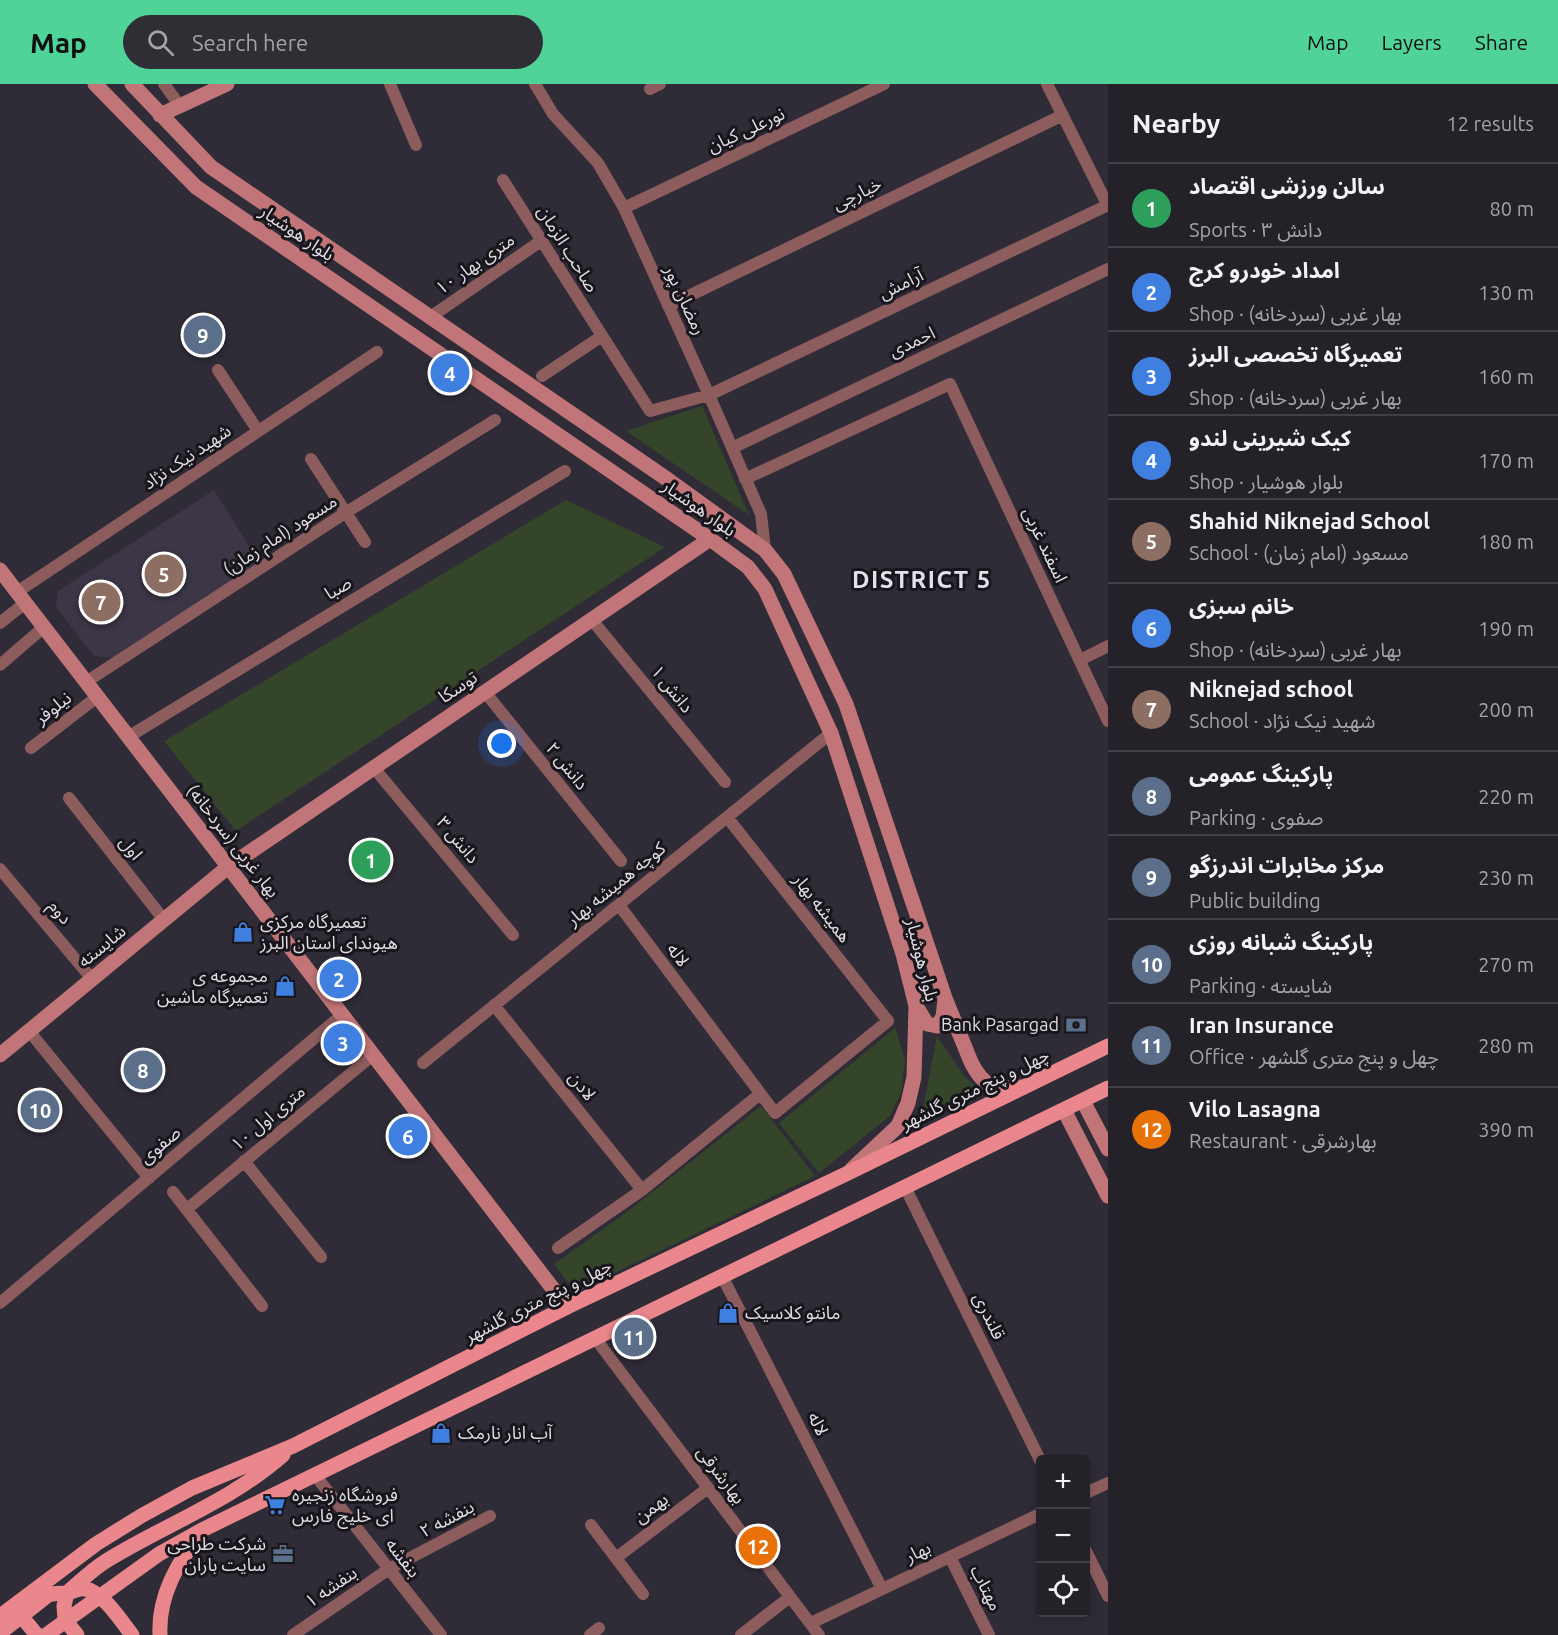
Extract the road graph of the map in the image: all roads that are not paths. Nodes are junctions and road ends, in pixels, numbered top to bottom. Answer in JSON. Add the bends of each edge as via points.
{"nodes":[{"id":1,"x":95,"y":84,"type":"edge"},
{"id":2,"x":132,"y":84,"type":"edge"},
{"id":3,"x":164,"y":84,"type":"edge"},
{"id":4,"x":227,"y":84,"type":"edge"},
{"id":5,"x":390,"y":84,"type":"edge"},
{"id":6,"x":535,"y":84,"type":"edge"},
{"id":7,"x":884,"y":84,"type":"edge"},
{"id":8,"x":1047,"y":84,"type":"edge"},
{"id":9,"x":180,"y":106,"type":"junction"},
{"id":10,"x":160,"y":115,"type":"junction"},
{"id":11,"x":1063,"y":115,"type":"junction"},
{"id":12,"x":416,"y":146,"type":"dead end"},
{"id":13,"x":503,"y":180,"type":"dead end"},
{"id":14,"x":1108,"y":205,"type":"edge"},
{"id":15,"x":624,"y":208,"type":"junction"},
{"id":16,"x":541,"y":241,"type":"junction"},
{"id":17,"x":1108,"y":269,"type":"edge"},
{"id":18,"x":375,"y":280,"type":"junction"},
{"id":19,"x":359,"y":299,"type":"junction"},
{"id":20,"x":668,"y":306,"type":"junction"},
{"id":21,"x":423,"y":313,"type":"junction"},
{"id":22,"x":403,"y":329,"type":"junction"},
{"id":23,"x":602,"y":336,"type":"junction"},
{"id":24,"x":377,"y":352,"type":"dead end"},
{"id":25,"x":219,"y":370,"type":"dead end"},
{"id":26,"x":542,"y":376,"type":"dead end"},
{"id":27,"x":710,"y":395,"type":"junction"},
{"id":28,"x":495,"y":420,"type":"dead end"},
{"id":29,"x":258,"y":431,"type":"junction"},
{"id":30,"x":732,"y":448,"type":"junction"},
{"id":31,"x":311,"y":459,"type":"dead end"},
{"id":32,"x":566,"y":471,"type":"dead end"},
{"id":33,"x":745,"y":479,"type":"junction"},
{"id":34,"x":345,"y":513,"type":"junction"},
{"id":35,"x":710,"y":539,"type":"junction"},
{"id":36,"x":365,"y":542,"type":"dead end"},
{"id":37,"x":765,"y":550,"type":"junction"},
{"id":38,"x":0,"y":570,"type":"edge"},
{"id":39,"x":21,"y":598,"type":"junction"},
{"id":40,"x":592,"y":620,"type":"junction"},
{"id":41,"x":0,"y":623,"type":"edge"},
{"id":42,"x":44,"y":627,"type":"junction"},
{"id":43,"x":1108,"y":646,"type":"edge"},
{"id":44,"x":1080,"y":660,"type":"junction"},
{"id":45,"x":0,"y":665,"type":"edge"},
{"id":46,"x":86,"y":681,"type":"junction"},
{"id":47,"x":485,"y":692,"type":"junction"},
{"id":48,"x":97,"y":697,"type":"junction"},
{"id":49,"x":1108,"y":721,"type":"edge"},
{"id":50,"x":831,"y":733,"type":"junction"},
{"id":51,"x":128,"y":737,"type":"junction"},
{"id":52,"x":31,"y":748,"type":"dead end"},
{"id":53,"x":374,"y":768,"type":"junction"},
{"id":54,"x":725,"y":782,"type":"dead end"},
{"id":55,"x":69,"y":798,"type":"dead end"},
{"id":56,"x":728,"y":817,"type":"junction"},
{"id":57,"x":621,"y":861,"type":"dead end"},
{"id":58,"x":228,"y":867,"type":"junction"},
{"id":59,"x":0,"y":869,"type":"edge"},
{"id":60,"x":619,"y":905,"type":"junction"},
{"id":61,"x":164,"y":920,"type":"junction"},
{"id":62,"x":513,"y":934,"type":"dead end"},
{"id":63,"x":92,"y":979,"type":"junction"},
{"id":64,"x":945,"y":998,"type":"junction"},
{"id":65,"x":494,"y":1005,"type":"junction"},
{"id":66,"x":916,"y":1006,"type":"junction"},
{"id":67,"x":342,"y":1015,"type":"junction"},
{"id":68,"x":29,"y":1031,"type":"junction"},
{"id":69,"x":1108,"y":1046,"type":"edge"},
{"id":70,"x":0,"y":1055,"type":"edge"},
{"id":71,"x":373,"y":1055,"type":"junction"},
{"id":72,"x":423,"y":1062,"type":"dead end"},
{"id":73,"x":1021,"y":1087,"type":"junction"},
{"id":74,"x":1108,"y":1088,"type":"edge"},
{"id":75,"x":760,"y":1094,"type":"junction"},
{"id":76,"x":1083,"y":1101,"type":"junction"},
{"id":77,"x":1064,"y":1110,"type":"junction"},
{"id":78,"x":775,"y":1113,"type":"joint"},
{"id":79,"x":1106,"y":1145,"type":"edge"},
{"id":80,"x":1084,"y":1148,"type":"junction"},
{"id":81,"x":244,"y":1161,"type":"junction"},
{"id":82,"x":846,"y":1174,"type":"junction"},
{"id":83,"x":149,"y":1178,"type":"junction"},
{"id":84,"x":905,"y":1187,"type":"junction"},
{"id":85,"x":642,"y":1190,"type":"junction"},
{"id":86,"x":173,"y":1192,"type":"dead end"},
{"id":87,"x":1108,"y":1196,"type":"edge"},
{"id":88,"x":187,"y":1209,"type":"junction"},
{"id":89,"x":558,"y":1248,"type":"dead end"},
{"id":90,"x":321,"y":1257,"type":"dead end"},
{"id":91,"x":722,"y":1276,"type":"junction"},
{"id":92,"x":0,"y":1303,"type":"edge"},
{"id":93,"x":262,"y":1306,"type":"dead end"},
{"id":94,"x":567,"y":1307,"type":"junction"},
{"id":95,"x":595,"y":1338,"type":"junction"},
{"id":96,"x":293,"y":1446,"type":"junction"},
{"id":97,"x":1039,"y":1455,"type":"edge"},
{"id":98,"x":315,"y":1475,"type":"junction"},
{"id":99,"x":1108,"y":1483,"type":"edge"},
{"id":100,"x":708,"y":1488,"type":"junction"},
{"id":101,"x":1090,"y":1491,"type":"edge"},
{"id":102,"x":490,"y":1516,"type":"dead end"},
{"id":103,"x":1036,"y":1516,"type":"edge"},
{"id":104,"x":591,"y":1525,"type":"dead end"},
{"id":105,"x":202,"y":1530,"type":"junction"},
{"id":106,"x":950,"y":1557,"type":"junction"},
{"id":107,"x":616,"y":1558,"type":"junction"},
{"id":108,"x":1090,"y":1559,"type":"edge"},
{"id":109,"x":105,"y":1562,"type":"junction"},
{"id":110,"x":389,"y":1569,"type":"junction"},
{"id":111,"x":119,"y":1583,"type":"junction"},
{"id":112,"x":882,"y":1589,"type":"junction"},
{"id":113,"x":67,"y":1593,"type":"junction"},
{"id":114,"x":643,"y":1594,"type":"dead end"},
{"id":115,"x":100,"y":1596,"type":"junction"},
{"id":116,"x":1108,"y":1596,"type":"edge"},
{"id":117,"x":790,"y":1597,"type":"junction"},
{"id":118,"x":2,"y":1612,"type":"edge"},
{"id":119,"x":21,"y":1616,"type":"junction"},
{"id":120,"x":65,"y":1620,"type":"junction"},
{"id":121,"x":811,"y":1623,"type":"junction"},
{"id":122,"x":0,"y":1633,"type":"edge"},
{"id":123,"x":37,"y":1635,"type":"edge"},
{"id":124,"x":46,"y":1635,"type":"edge"},
{"id":125,"x":77,"y":1635,"type":"edge"},
{"id":126,"x":132,"y":1635,"type":"edge"},
{"id":127,"x":160,"y":1635,"type":"edge"},
{"id":128,"x":293,"y":1635,"type":"edge"},
{"id":129,"x":441,"y":1635,"type":"edge"},
{"id":130,"x":741,"y":1635,"type":"edge"},
{"id":131,"x":819,"y":1635,"type":"edge"},
{"id":132,"x":989,"y":1635,"type":"edge"}],
"edges":[{"from":1,"to":19,"type":"main road","name":"بلوار هوشیار","via":[[196,187]]},
{"from":2,"to":10,"type":"main road","name":"بلوار هوشیار"},
{"from":3,"to":9,"type":"street"},
{"from":4,"to":9,"type":"main road"},
{"from":5,"to":12,"type":"street"},
{"from":6,"to":15,"type":"street","name":"رمضان پور","via":[[553,114],[598,163]]},
{"from":7,"to":15,"type":"street","name":"نورعلی کیان"},
{"from":8,"to":11,"type":"street"},
{"from":9,"to":10,"type":"main road"},
{"from":10,"to":18,"type":"main road","name":"بلوار هوشیار","via":[[211,166]]},
{"from":11,"to":14,"type":"street"},
{"from":11,"to":20,"type":"street","name":"خیارچی"},
{"from":13,"to":16,"type":"street","name":"صاحب الزمان"},
{"from":14,"to":27,"type":"street","name":"آرامش"},
{"from":15,"to":20,"type":"street","name":"رمضان پور"},
{"from":16,"to":21,"type":"street","name":"۱۰ متری بهار"},
{"from":16,"to":23,"type":"street","name":"صاحب الزمان"},
{"from":17,"to":30,"type":"street","name":"احمدی"},
{"from":18,"to":19,"type":"main road","via":[[371,293]]},
{"from":18,"to":21,"type":"main road","name":"بلوار هوشیار"},
{"from":19,"to":22,"type":"main road","name":"بلوار هوشیار"},
{"from":20,"to":27,"type":"street","name":"رمضان پور"},
{"from":21,"to":22,"type":"main road","via":[[403,316]]},
{"from":21,"to":37,"type":"main road","name":"بلوار هوشیار"},
{"from":22,"to":35,"type":"main road","name":"بلوار هوشیار"},
{"from":23,"to":26,"type":"street"},
{"from":23,"to":27,"type":"street","name":"صاحب الزمان","via":[[650,411]]},
{"from":24,"to":29,"type":"street","name":"شهید نیک نژاد"},
{"from":25,"to":29,"type":"street"},
{"from":27,"to":30,"type":"street","name":"رمضان پور"},
{"from":28,"to":34,"type":"street","name":"مسعود (امام زمان)"},
{"from":29,"to":39,"type":"street","name":"شهید نیک نژاد"},
{"from":30,"to":33,"type":"street","name":"رمضان پور"},
{"from":31,"to":34,"type":"street"},
{"from":32,"to":51,"type":"street","name":"صبا"},
{"from":33,"to":37,"type":"street","name":"رمضان پور","via":[[761,514]]},
{"from":33,"to":44,"type":"street","name":"اسفند غربی","via":[[950,384]]},
{"from":34,"to":36,"type":"street"},
{"from":34,"to":46,"type":"street","name":"مسعود (امام زمان)"},
{"from":35,"to":40,"type":"main road","name":"توسکا"},
{"from":35,"to":50,"type":"main road","name":"بلوار هوشیار","via":[[748,567],[765,589]]},
{"from":37,"to":64,"type":"main road","name":"بلوار هوشیار","via":[[784,574],[846,704]]},
{"from":38,"to":39,"type":"main road","name":"بهار غربی (سردخانه)"},
{"from":39,"to":41,"type":"street","name":"شهید نیک نژاد"},
{"from":39,"to":42,"type":"main road","name":"بهار غربی (سردخانه)"},
{"from":40,"to":47,"type":"main road","name":"توسکا"},
{"from":40,"to":54,"type":"street","name":"دانش ۱"},
{"from":42,"to":45,"type":"street"},
{"from":42,"to":46,"type":"main road","name":"بهار غربی (سردخانه)"},
{"from":43,"to":44,"type":"street"},
{"from":44,"to":49,"type":"street","name":"اسفند غربی"},
{"from":46,"to":48,"type":"main road","name":"بهار غربی (سردخانه)"},
{"from":47,"to":53,"type":"main road","name":"توسکا"},
{"from":47,"to":57,"type":"street","name":"دانش ۲"},
{"from":48,"to":51,"type":"main road","name":"بهار غربی (سردخانه)"},
{"from":48,"to":52,"type":"street","name":"نیلوفر"},
{"from":50,"to":56,"type":"street","name":"کوچه همیشه بهار"},
{"from":50,"to":66,"type":"main road","name":"بلوار هوشیار","via":[[903,954]]},
{"from":51,"to":58,"type":"main road","name":"بهار غربی (سردخانه)"},
{"from":53,"to":58,"type":"main road","name":"توسکا"},
{"from":53,"to":62,"type":"street","name":"دانش ۳"},
{"from":55,"to":61,"type":"street","name":"اول"},
{"from":56,"to":60,"type":"street","name":"کوچه همیشه بهار"},
{"from":56,"to":78,"type":"street","name":"همیشه بهار","via":[[888,1021]]},
{"from":58,"to":61,"type":"main road","name":"شایسته"},
{"from":58,"to":67,"type":"main road","name":"بهار غربی (سردخانه)"},
{"from":59,"to":63,"type":"street","name":"دوم"},
{"from":60,"to":65,"type":"street","name":"کوچه همیشه بهار"},
{"from":60,"to":75,"type":"street","name":"لاله"},
{"from":61,"to":63,"type":"main road","name":"شایسته"},
{"from":63,"to":68,"type":"main road","name":"شایسته"},
{"from":64,"to":66,"type":"main road","via":[[943,1017],[937,1026],[927,1024]]},
{"from":64,"to":73,"type":"main road","name":"بلوار هوشیار","via":[[976,1072],[989,1086]]},
{"from":65,"to":72,"type":"street","name":"کوچه همیشه بهار"},
{"from":65,"to":85,"type":"street","name":"لادن"},
{"from":66,"to":82,"type":"main road","name":"بلوار هوشیار","via":[[914,1077],[908,1103],[897,1126]]},
{"from":67,"to":71,"type":"main road","name":"بهار غربی (سردخانه)"},
{"from":67,"to":83,"type":"street","name":"صفوی"},
{"from":68,"to":70,"type":"main road","name":"شایسته"},
{"from":68,"to":83,"type":"street"},
{"from":69,"to":73,"type":"main road","name":"چهل و پنج متری گلشهر"},
{"from":71,"to":81,"type":"street","name":"۱۰ متری اول"},
{"from":71,"to":94,"type":"main road","name":"بهار غربی (سردخانه)"},
{"from":73,"to":82,"type":"main road","name":"چهل و پنج متری گلشهر"},
{"from":74,"to":76,"type":"main road"},
{"from":75,"to":78,"type":"street","name":"لاله"},
{"from":75,"to":85,"type":"street"},
{"from":76,"to":77,"type":"main road"},
{"from":76,"to":79,"type":"main road"},
{"from":77,"to":80,"type":"main road"},
{"from":77,"to":84,"type":"main road"},
{"from":79,"to":80,"type":"main road","via":[[1097,1136],[1089,1136]]},
{"from":80,"to":87,"type":"main road"},
{"from":81,"to":88,"type":"street","name":"۱۰ متری اول"},
{"from":81,"to":90,"type":"street"},
{"from":82,"to":94,"type":"main road","name":"چهل و پنج متری گلشهر"},
{"from":83,"to":92,"type":"street","name":"صفوی"},
{"from":84,"to":91,"type":"main road"},
{"from":84,"to":97,"type":"street","name":"قلندری"},
{"from":85,"to":89,"type":"street"},
{"from":86,"to":88,"type":"street"},
{"from":88,"to":93,"type":"street"},
{"from":91,"to":95,"type":"main road"},
{"from":91,"to":112,"type":"street","name":"لاله"},
{"from":94,"to":96,"type":"main road","name":"چهل و پنج متری گلشهر"},
{"from":95,"to":98,"type":"main road"},
{"from":95,"to":100,"type":"street","name":"بهارشرقی"},
{"from":96,"to":109,"type":"main road","via":[[265,1471]]},
{"from":96,"to":118,"type":"main road","name":"چهل و پنج متری گلشهر","via":[[192,1488],[141,1516]]},
{"from":98,"to":105,"type":"main road"},
{"from":98,"to":110,"type":"street","name":"بنفشه"},
{"from":99,"to":101,"type":"street"},
{"from":100,"to":107,"type":"street","name":"بهمن"},
{"from":100,"to":117,"type":"street","name":"بهارشرقی"},
{"from":102,"to":110,"type":"street","name":"بنفشه ۲"},
{"from":103,"to":106,"type":"street","name":"بهار"},
{"from":104,"to":107,"type":"street"},
{"from":105,"to":111,"type":"main road"},
{"from":105,"to":127,"type":"main road","via":[[170,1581],[159,1621]]},
{"from":106,"to":112,"type":"street","name":"بهار"},
{"from":106,"to":132,"type":"street","name":"مهتاب"},
{"from":107,"to":114,"type":"street"},
{"from":108,"to":116,"type":"street"},
{"from":109,"to":111,"type":"main road","via":[[108,1579]]},
{"from":109,"to":113,"type":"main road"},
{"from":110,"to":128,"type":"street","name":"بنفشه ۱"},
{"from":110,"to":129,"type":"street","name":"بنفشه"},
{"from":111,"to":115,"type":"main road"},
{"from":112,"to":121,"type":"street","name":"بهار"},
{"from":113,"to":115,"type":"main road","via":[[88,1589]]},
{"from":113,"to":119,"type":"main road","via":[[48,1595]]},
{"from":113,"to":120,"type":"main road"},
{"from":115,"to":120,"type":"main road"},
{"from":115,"to":126,"type":"main road"},
{"from":117,"to":121,"type":"street","name":"بهارشرقی"},
{"from":117,"to":130,"type":"street"},
{"from":119,"to":122,"type":"main road"},
{"from":119,"to":123,"type":"main road"},
{"from":120,"to":124,"type":"main road"},
{"from":120,"to":125,"type":"main road"},
{"from":121,"to":131,"type":"street","name":"بهارشرقی"}]}
